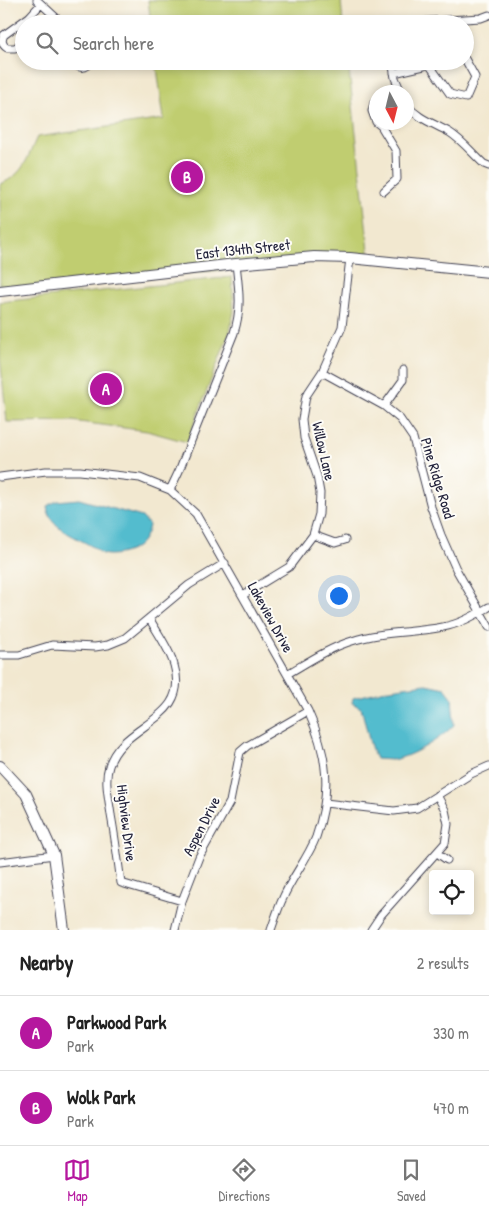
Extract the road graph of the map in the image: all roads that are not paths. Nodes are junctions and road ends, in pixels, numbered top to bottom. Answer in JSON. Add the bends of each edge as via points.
{"nodes":[{"id":1,"x":39,"y":2,"type":"edge"},
{"id":2,"x":489,"y":14,"type":"edge"},
{"id":3,"x":31,"y":15,"type":"edge"},
{"id":4,"x":53,"y":15,"type":"edge"},
{"id":5,"x":474,"y":18,"type":"edge"},
{"id":6,"x":15,"y":28,"type":"edge"},
{"id":7,"x":15,"y":48,"type":"edge"},
{"id":8,"x":394,"y":70,"type":"edge"},
{"id":9,"x":404,"y":70,"type":"edge"},
{"id":10,"x":435,"y":70,"type":"edge"},
{"id":11,"x":471,"y":70,"type":"edge"},
{"id":12,"x":394,"y":73,"type":"junction"},
{"id":13,"x":398,"y":85,"type":"edge"},
{"id":14,"x":414,"y":113,"type":"edge"},
{"id":15,"x":384,"y":130,"type":"edge"},
{"id":16,"x":489,"y":166,"type":"edge"},
{"id":17,"x":384,"y":191,"type":"dead end"},
{"id":18,"x":350,"y":258,"type":"junction"},
{"id":19,"x":236,"y":264,"type":"junction"},
{"id":20,"x":489,"y":272,"type":"edge"},
{"id":21,"x":0,"y":291,"type":"edge"},
{"id":22,"x":403,"y":370,"type":"dead end"},
{"id":23,"x":322,"y":372,"type":"junction"},
{"id":24,"x":384,"y":406,"type":"junction"},
{"id":25,"x":0,"y":477,"type":"edge"},
{"id":26,"x":170,"y":490,"type":"junction"},
{"id":27,"x":313,"y":535,"type":"junction"},
{"id":28,"x":345,"y":540,"type":"dead end"},
{"id":29,"x":225,"y":563,"type":"junction"},
{"id":30,"x":243,"y":595,"type":"junction"},
{"id":31,"x":489,"y":607,"type":"edge"},
{"id":32,"x":480,"y":612,"type":"junction"},
{"id":33,"x":149,"y":618,"type":"junction"},
{"id":34,"x":489,"y":627,"type":"edge"},
{"id":35,"x":0,"y":655,"type":"edge"},
{"id":36,"x":287,"y":674,"type":"junction"},
{"id":37,"x":308,"y":711,"type":"junction"},
{"id":38,"x":0,"y":766,"type":"edge"},
{"id":39,"x":489,"y":766,"type":"edge"},
{"id":40,"x":437,"y":795,"type":"junction"},
{"id":41,"x":325,"y":803,"type":"junction"},
{"id":42,"x":437,"y":853,"type":"junction"},
{"id":43,"x":54,"y":855,"type":"junction"},
{"id":44,"x":447,"y":860,"type":"dead end"},
{"id":45,"x":0,"y":862,"type":"edge"},
{"id":46,"x":182,"y":901,"type":"junction"},
{"id":47,"x":64,"y":930,"type":"edge"},
{"id":48,"x":175,"y":930,"type":"edge"},
{"id":49,"x":271,"y":930,"type":"edge"},
{"id":50,"x":371,"y":930,"type":"edge"}],
"edges":[{"from":1,"to":3,"type":"street"},
{"from":1,"to":4,"type":"street"},
{"from":2,"to":5,"type":"street"},
{"from":6,"to":7,"type":"street","via":[[2,40],[10,49]]},
{"from":8,"to":12,"type":"street"},
{"from":9,"to":12,"type":"street"},
{"from":10,"to":11,"type":"street","via":[[450,94],[466,98],[475,78]]},
{"from":12,"to":13,"type":"street"},
{"from":14,"to":16,"type":"street","via":[[450,133]]},
{"from":15,"to":17,"type":"street","via":[[396,151],[397,179]]},
{"from":18,"to":19,"type":"street","name":"East 134th Street","via":[[314,257]]},
{"from":18,"to":20,"type":"street","name":"East 134th Street"},
{"from":18,"to":23,"type":"street","name":"Willow Lane","via":[[342,328]]},
{"from":19,"to":21,"type":"street","name":"East 134th Street"},
{"from":19,"to":26,"type":"street","via":[[240,299],[238,318]]},
{"from":22,"to":24,"type":"street","via":[[402,380]]},
{"from":23,"to":24,"type":"street","name":"Pine Ridge Road"},
{"from":23,"to":27,"type":"street","name":"Willow Lane","via":[[306,396],[302,419],[304,438],[320,493]]},
{"from":24,"to":32,"type":"street","name":"Pine Ridge Road","via":[[400,419],[413,438],[441,536]]},
{"from":25,"to":26,"type":"street","name":"Lakeview Drive","via":[[46,471],[80,471],[140,478]]},
{"from":26,"to":29,"type":"street","name":"Lakeview Drive","via":[[196,514]]},
{"from":27,"to":28,"type":"street","via":[[335,543]]},
{"from":27,"to":30,"type":"street","name":"Willow Lane","via":[[289,567]]},
{"from":29,"to":30,"type":"street","name":"Lakeview Drive"},
{"from":29,"to":33,"type":"street","via":[[189,585]]},
{"from":30,"to":36,"type":"street","name":"Lakeview Drive"},
{"from":31,"to":32,"type":"street"},
{"from":32,"to":34,"type":"street","name":"Pine Ridge Road"},
{"from":32,"to":36,"type":"street","via":[[444,627],[380,634],[352,641]]},
{"from":33,"to":35,"type":"street","via":[[125,638],[108,645],[52,645],[19,655]]},
{"from":33,"to":46,"type":"street","name":"Highview Drive","via":[[174,663],[175,691],[163,714],[127,738],[117,749],[109,766],[107,785],[121,882]]},
{"from":36,"to":37,"type":"street","name":"Lakeview Drive"},
{"from":37,"to":41,"type":"street","name":"Lakeview Drive","via":[[324,755]]},
{"from":37,"to":46,"type":"street","name":"Aspen Drive","via":[[240,752],[230,802],[199,857]]},
{"from":38,"to":43,"type":"street","via":[[26,794]]},
{"from":39,"to":40,"type":"street"},
{"from":40,"to":41,"type":"street","via":[[417,808],[394,811]]},
{"from":40,"to":42,"type":"street","via":[[448,824],[445,843]]},
{"from":41,"to":49,"type":"street","name":"Lakeview Drive","via":[[315,839],[283,898]]},
{"from":42,"to":44,"type":"street"},
{"from":42,"to":50,"type":"street"},
{"from":43,"to":45,"type":"street"},
{"from":43,"to":47,"type":"street"},
{"from":46,"to":48,"type":"street","name":"Aspen Drive"}]}
